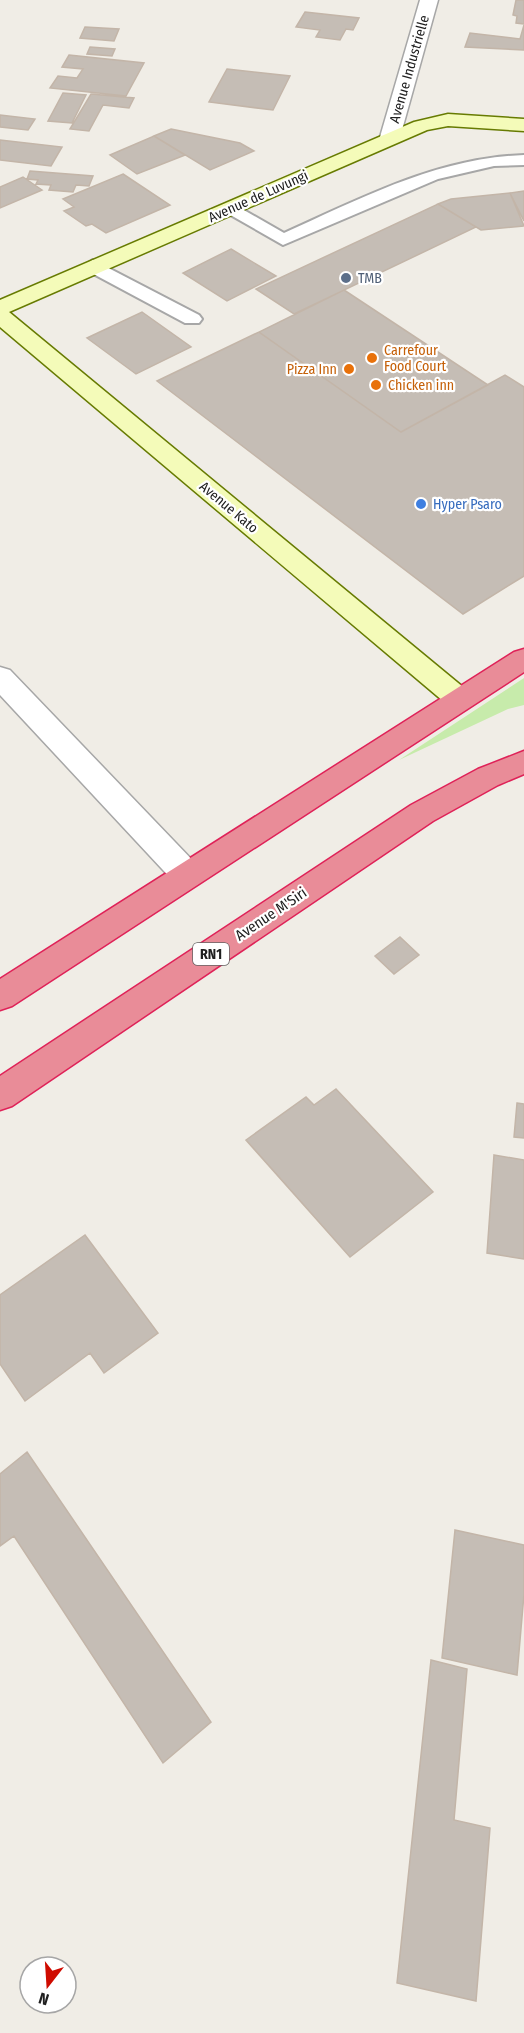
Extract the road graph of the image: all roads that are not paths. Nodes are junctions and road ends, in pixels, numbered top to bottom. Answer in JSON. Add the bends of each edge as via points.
{"nodes":[{"id":1,"x":429,"y":0,"type":"edge"},
{"id":2,"x":524,"y":125,"type":"edge"},
{"id":3,"x":390,"y":138,"type":"junction"},
{"id":4,"x":524,"y":160,"type":"edge"},
{"id":5,"x":229,"y":209,"type":"junction"},
{"id":6,"x":93,"y":266,"type":"junction"},
{"id":7,"x":0,"y":308,"type":"edge"},
{"id":8,"x":0,"y":316,"type":"edge"},
{"id":9,"x":192,"y":319,"type":"dead end"},
{"id":10,"x":524,"y":659,"type":"edge"},
{"id":11,"x":0,"y":677,"type":"edge"},
{"id":12,"x":459,"y":699,"type":"junction"},
{"id":13,"x":524,"y":762,"type":"edge"},
{"id":14,"x":187,"y":875,"type":"junction"},
{"id":15,"x":0,"y":996,"type":"edge"},
{"id":16,"x":0,"y":1095,"type":"edge"}],
"edges":[{"from":1,"to":3,"type":"street","name":"Avenue Industrielle"},
{"from":2,"to":3,"type":"street","name":"Avenue de Luvungi","via":[[448,120]]},
{"from":3,"to":5,"type":"street","name":"Avenue de Luvungi"},
{"from":4,"to":5,"type":"lane","via":[[494,159],[436,173],[283,240]]},
{"from":5,"to":6,"type":"street","name":"Avenue de Luvungi"},
{"from":6,"to":7,"type":"street","name":"Avenue de Luvungi"},
{"from":6,"to":9,"type":"lane"},
{"from":8,"to":12,"type":"street","name":"Avenue Kato"},
{"from":10,"to":12,"type":"highway"},
{"from":11,"to":14,"type":"street"},
{"from":12,"to":14,"type":"highway"},
{"from":13,"to":16,"type":"highway","name":"Avenue M'Siri","number":"RN1","via":[[422,813]]},
{"from":14,"to":15,"type":"highway"}]}
